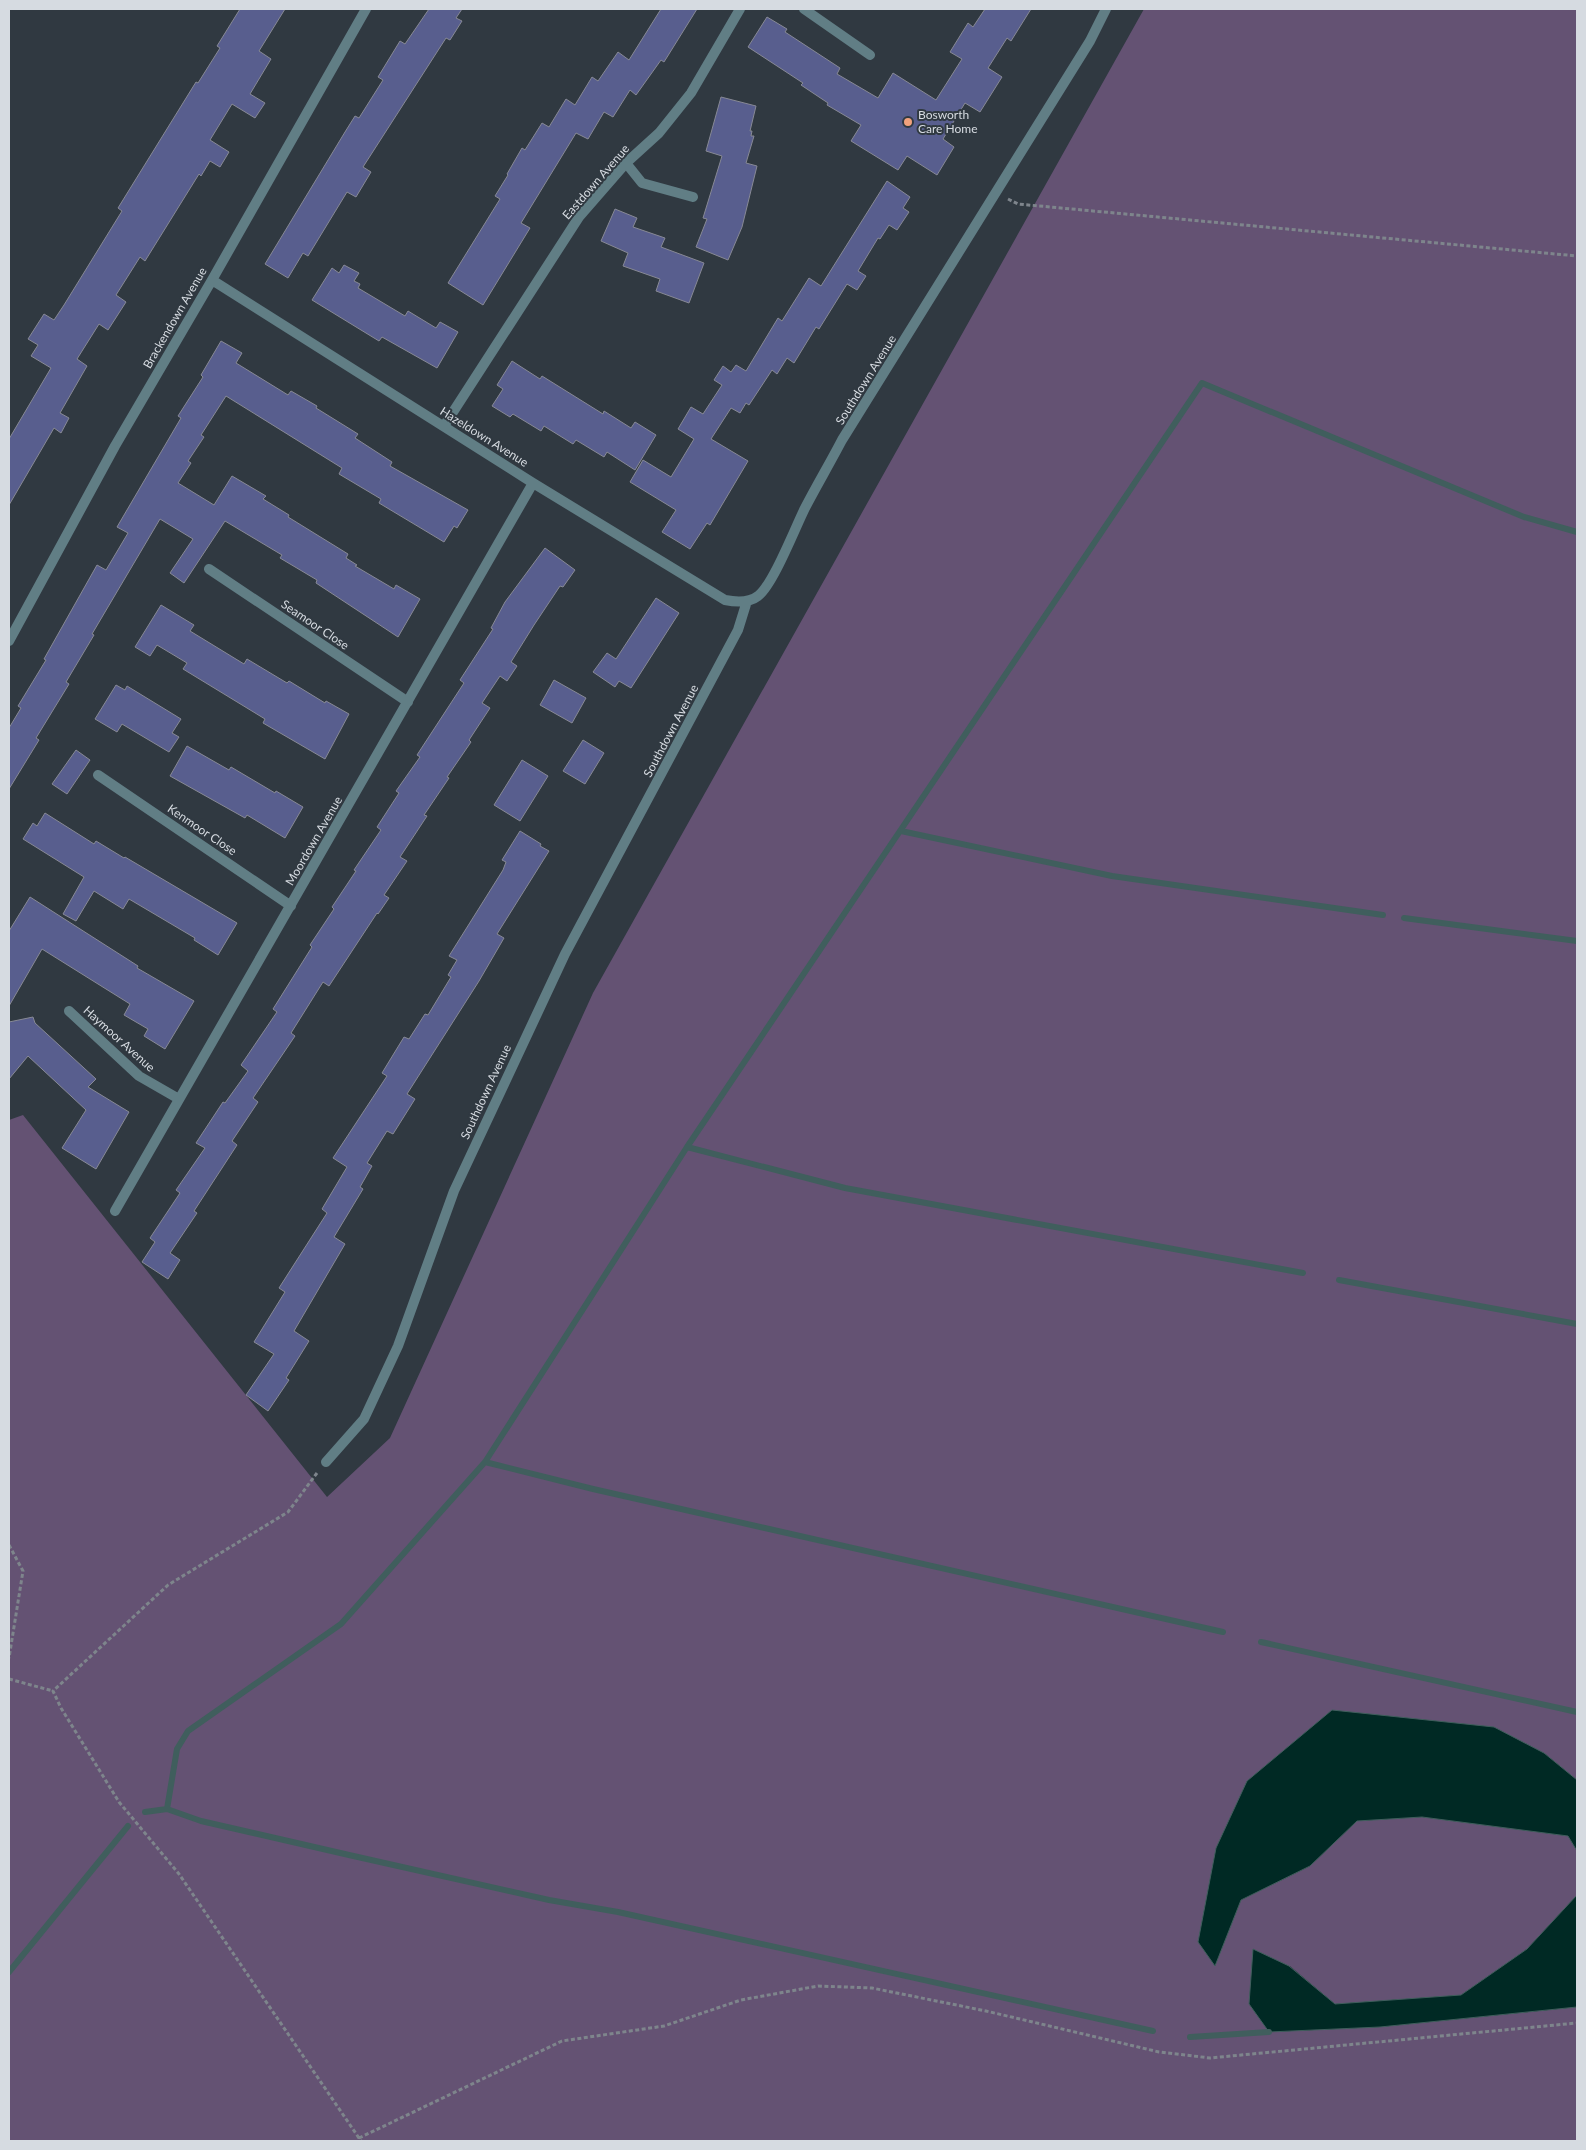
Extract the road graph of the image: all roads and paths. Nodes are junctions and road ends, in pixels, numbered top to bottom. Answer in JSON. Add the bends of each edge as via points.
{"nodes":[{"id":1,"x":366,"y":9,"type":"edge"},
{"id":2,"x":740,"y":9,"type":"edge"},
{"id":3,"x":804,"y":9,"type":"edge"},
{"id":4,"x":1106,"y":9,"type":"edge"},
{"id":5,"x":870,"y":55,"type":"dead end"},
{"id":6,"x":626,"y":164,"type":"junction"},
{"id":7,"x":997,"y":193,"type":"junction"},
{"id":8,"x":693,"y":197,"type":"dead end"},
{"id":9,"x":1577,"y":256,"type":"edge"},
{"id":10,"x":212,"y":280,"type":"junction"},
{"id":11,"x":444,"y":426,"type":"junction"},
{"id":12,"x":533,"y":483,"type":"junction"},
{"id":13,"x":209,"y":570,"type":"dead end"},
{"id":14,"x":747,"y":601,"type":"junction"},
{"id":15,"x":9,"y":641,"type":"edge"},
{"id":16,"x":408,"y":702,"type":"junction"},
{"id":17,"x":98,"y":775,"type":"dead end"},
{"id":18,"x":291,"y":906,"type":"junction"},
{"id":19,"x":69,"y":1011,"type":"dead end"},
{"id":20,"x":179,"y":1099,"type":"junction"},
{"id":21,"x":115,"y":1211,"type":"dead end"},
{"id":22,"x":326,"y":1462,"type":"joint"},
{"id":23,"x":9,"y":1545,"type":"edge"},
{"id":24,"x":9,"y":1658,"type":"edge"},
{"id":25,"x":9,"y":1679,"type":"edge"},
{"id":26,"x":53,"y":1691,"type":"junction"},
{"id":27,"x":1577,"y":2023,"type":"edge"},
{"id":28,"x":360,"y":2140,"type":"edge"}],
"edges":[{"from":1,"to":10,"type":"street","name":"Brackendown Avenue"},
{"from":2,"to":6,"type":"street","name":"Eastdown Avenue","via":[[691,93],[659,134]]},
{"from":3,"to":5,"type":"street"},
{"from":4,"to":7,"type":"street","name":"Southdown Avenue","via":[[1090,41]]},
{"from":6,"to":8,"type":"street","via":[[642,183]]},
{"from":6,"to":11,"type":"street","name":"Eastdown Avenue","via":[[579,217]]},
{"from":7,"to":9,"type":"path","via":[[1018,204]]},
{"from":7,"to":14,"type":"street","name":"Southdown Avenue","via":[[842,440],[768,584],[758,596]]},
{"from":10,"to":11,"type":"street","name":"Hazeldown Avenue"},
{"from":10,"to":15,"type":"street","name":"Brackendown Avenue","via":[[115,446]]},
{"from":11,"to":12,"type":"street","name":"Hazeldown Avenue"},
{"from":12,"to":14,"type":"street","name":"Hazeldown Avenue","via":[[724,600]]},
{"from":12,"to":16,"type":"street","name":"Moordown Avenue"},
{"from":13,"to":16,"type":"street","name":"Seamoor Close"},
{"from":14,"to":22,"type":"street","name":"Southdown Avenue","via":[[738,630],[565,954],[497,1098],[454,1191],[398,1346],[364,1419]]},
{"from":16,"to":18,"type":"street","name":"Moordown Avenue"},
{"from":17,"to":18,"type":"street","name":"Kenmoor Close"},
{"from":18,"to":20,"type":"street","name":"Moordown Avenue"},
{"from":19,"to":20,"type":"street","name":"Haymoor Avenue","via":[[139,1076]]},
{"from":20,"to":21,"type":"street","name":"Moordown Avenue"},
{"from":22,"to":26,"type":"path","via":[[288,1512],[168,1585]]},
{"from":23,"to":24,"type":"path","via":[[23,1571]]},
{"from":25,"to":26,"type":"path"},
{"from":26,"to":28,"type":"path","via":[[127,1813],[179,1874]]},
{"from":27,"to":28,"type":"path","via":[[1210,2058],[1159,2052],[872,1988],[818,1986],[741,2000],[664,2026],[562,2042]]}]}
